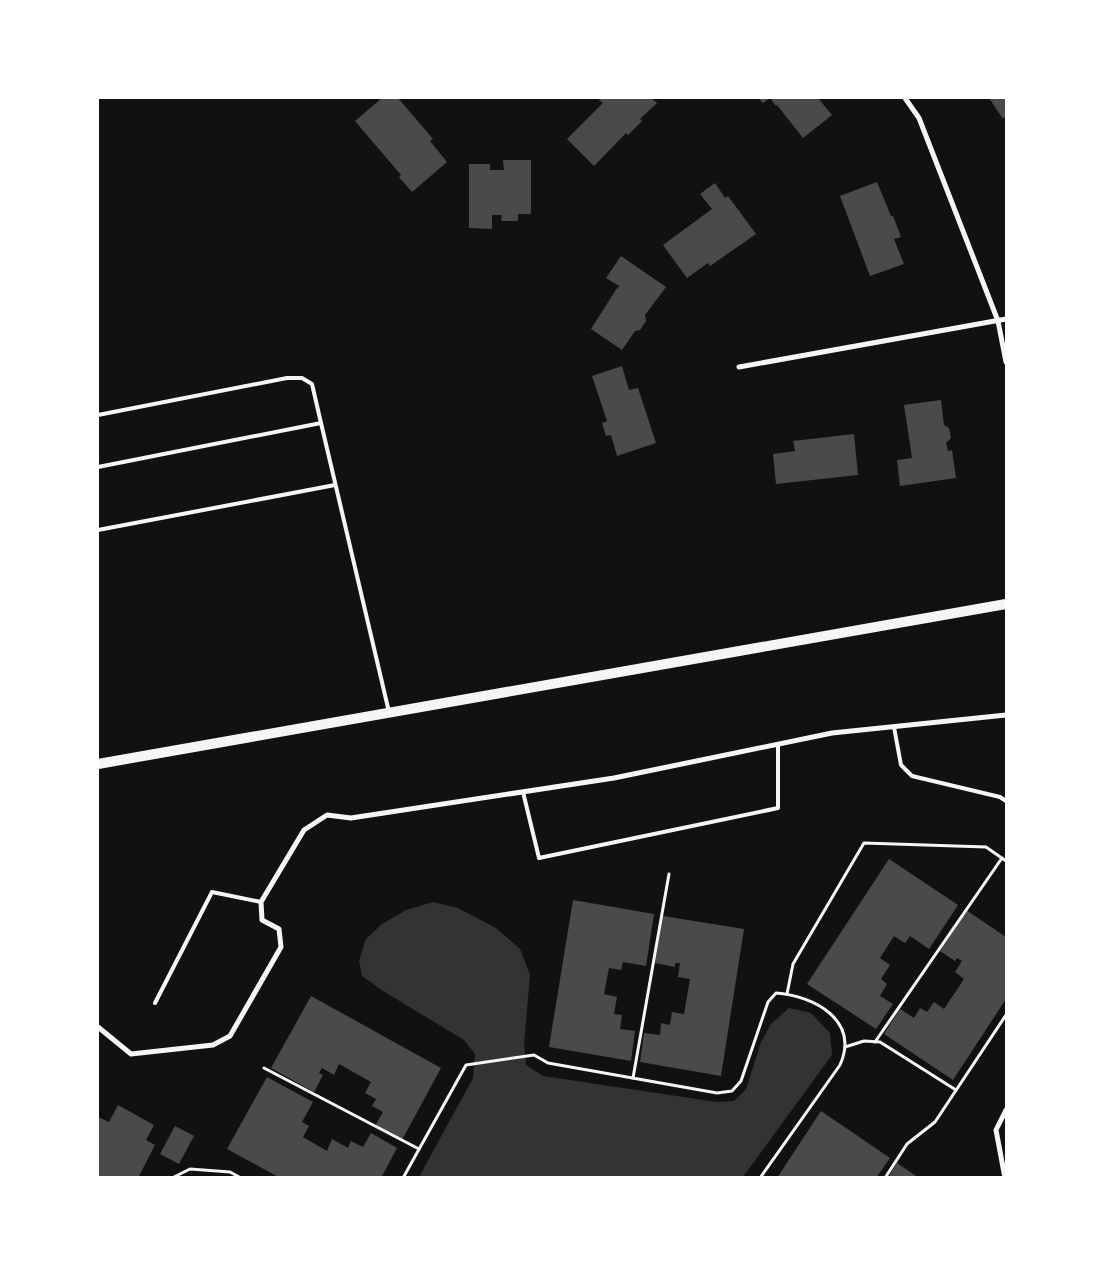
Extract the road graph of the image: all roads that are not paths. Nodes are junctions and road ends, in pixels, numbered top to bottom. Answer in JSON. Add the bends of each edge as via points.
{"nodes":[{"id":1,"x":905,"y":98,"type":"edge"},
{"id":2,"x":1006,"y":319,"type":"edge"},
{"id":3,"x":998,"y":320,"type":"junction"},
{"id":4,"x":1006,"y":362,"type":"edge"},
{"id":5,"x":739,"y":367,"type":"dead end"},
{"id":6,"x":98,"y":415,"type":"edge"},
{"id":7,"x":321,"y":423,"type":"junction"},
{"id":8,"x":98,"y":467,"type":"edge"},
{"id":9,"x":335,"y":485,"type":"junction"},
{"id":10,"x":98,"y":530,"type":"edge"},
{"id":11,"x":1006,"y":604,"type":"edge"},
{"id":12,"x":389,"y":712,"type":"junction"},
{"id":13,"x":1006,"y":715,"type":"edge"},
{"id":14,"x":894,"y":727,"type":"junction"},
{"id":15,"x":778,"y":744,"type":"junction"},
{"id":16,"x":98,"y":764,"type":"edge"},
{"id":17,"x":523,"y":792,"type":"junction"},
{"id":18,"x":1006,"y":801,"type":"edge"},
{"id":19,"x":261,"y":902,"type":"junction"},
{"id":20,"x":155,"y":1003,"type":"dead end"},
{"id":21,"x":98,"y":1027,"type":"edge"},
{"id":22,"x":1006,"y":1110,"type":"edge"},
{"id":23,"x":1005,"y":1178,"type":"edge"}],
"edges":[{"from":1,"to":3,"type":"street","via":[[919,118]]},
{"from":2,"to":3,"type":"street"},
{"from":3,"to":4,"type":"street"},
{"from":3,"to":5,"type":"street"},
{"from":6,"to":7,"type":"lane","via":[[287,378],[302,378],[312,384]]},
{"from":7,"to":8,"type":"lane"},
{"from":7,"to":9,"type":"lane"},
{"from":9,"to":10,"type":"lane"},
{"from":9,"to":12,"type":"lane"},
{"from":11,"to":12,"type":"main road"},
{"from":12,"to":16,"type":"main road"},
{"from":13,"to":14,"type":"street"},
{"from":14,"to":15,"type":"street","via":[[832,733]]},
{"from":14,"to":18,"type":"lane","via":[[902,765],[912,776]]},
{"from":15,"to":17,"type":"street","via":[[614,778]]},
{"from":15,"to":17,"type":"lane","via":[[778,808],[538,858]]},
{"from":17,"to":19,"type":"street","via":[[351,818],[327,815],[304,830]]},
{"from":19,"to":20,"type":"lane","via":[[212,892]]},
{"from":19,"to":21,"type":"street","via":[[262,920],[279,929],[281,947],[230,1036],[213,1045],[130,1054]]},
{"from":22,"to":23,"type":"street","via":[[996,1130]]}]}
